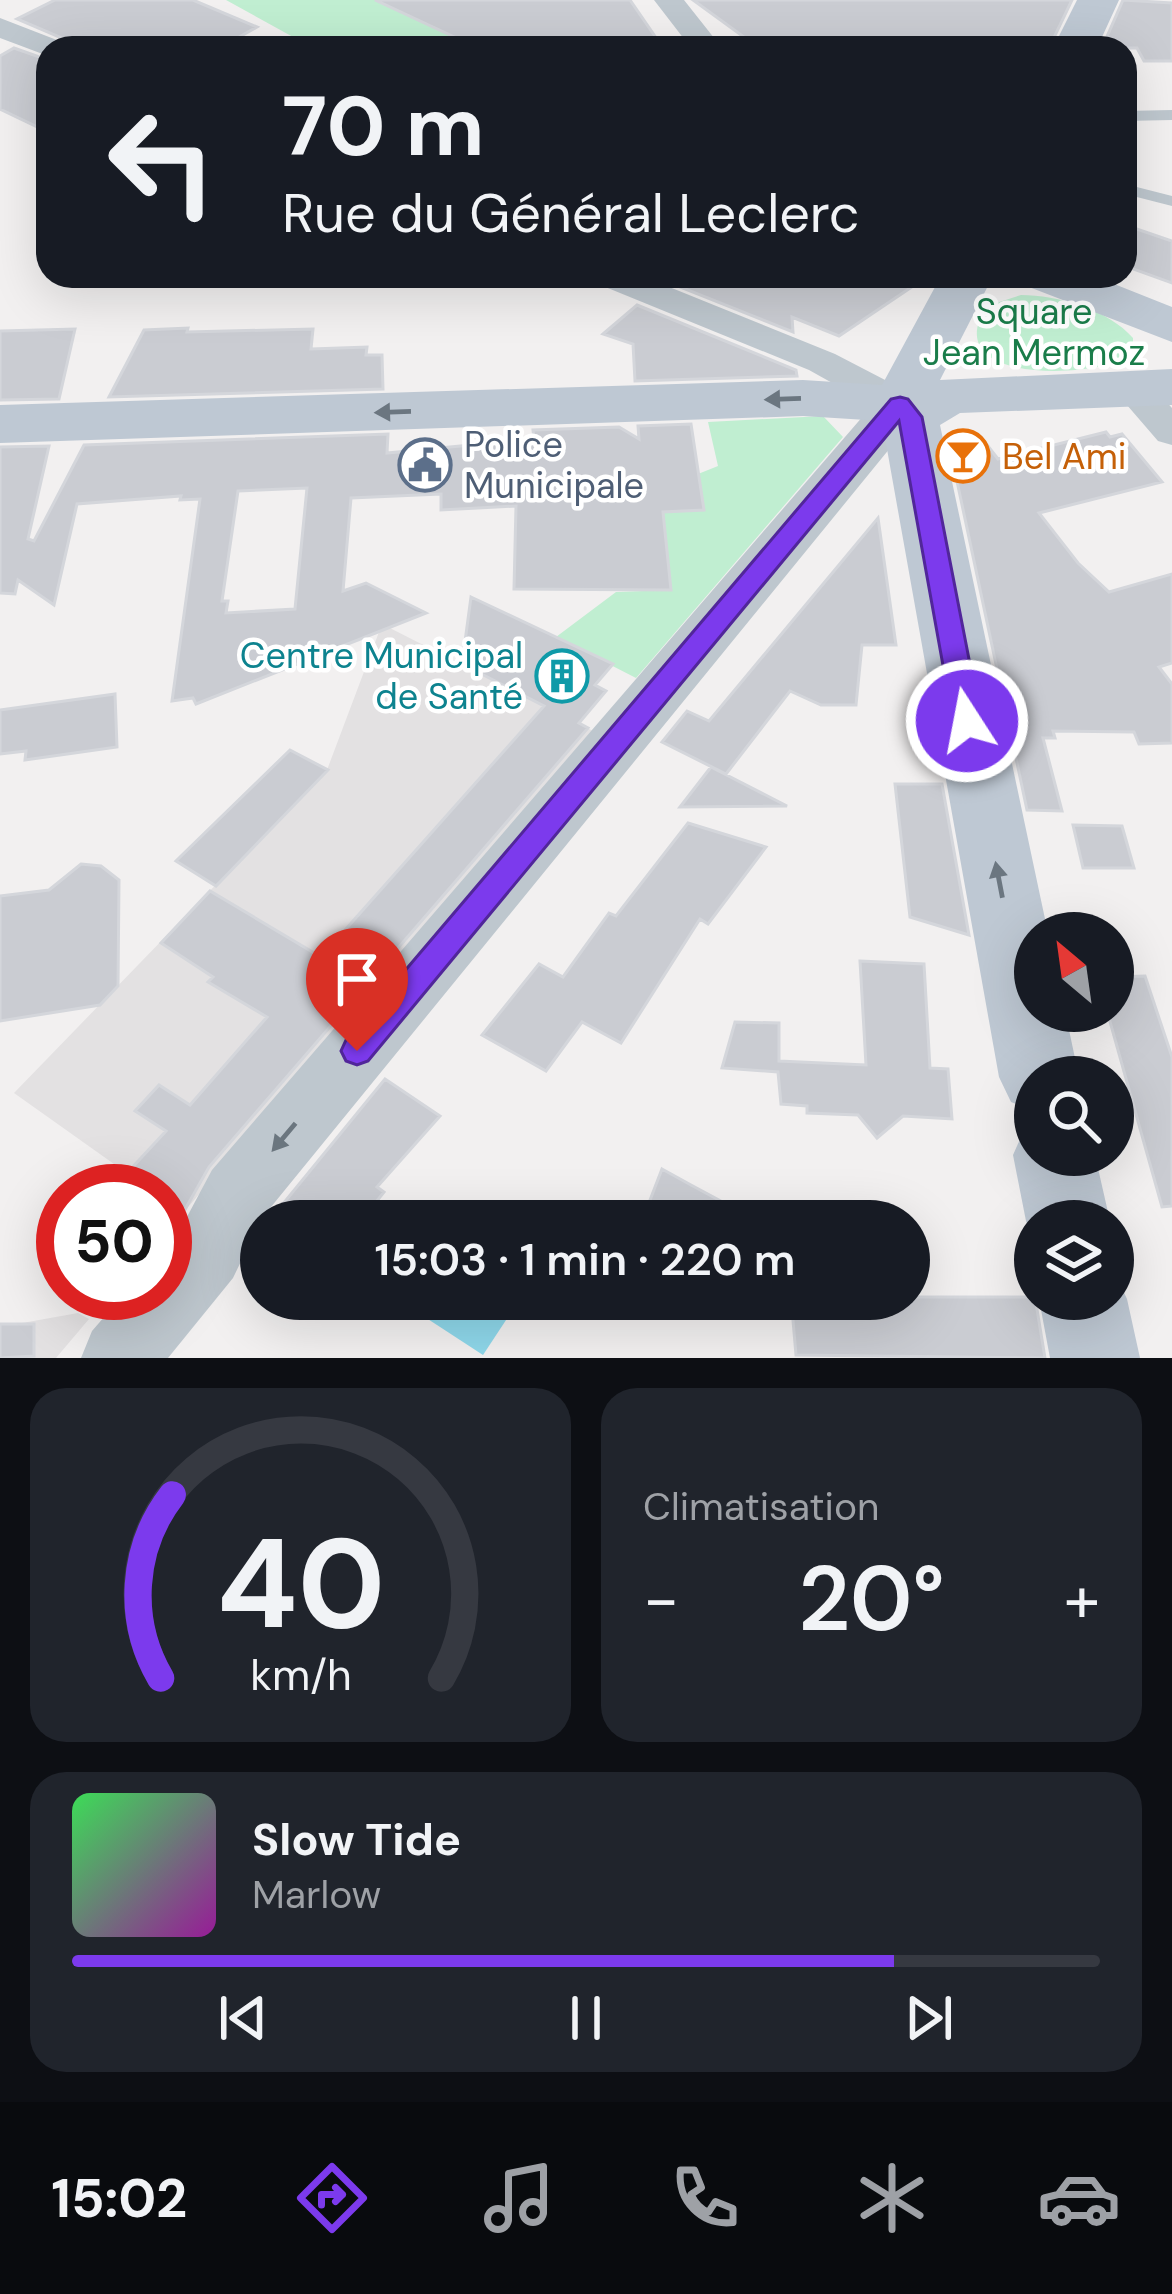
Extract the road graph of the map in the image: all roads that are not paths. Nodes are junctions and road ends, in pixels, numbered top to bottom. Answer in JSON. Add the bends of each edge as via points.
{"nodes":[{"id":1,"x":670,"y":0,"type":"edge"},
{"id":2,"x":1098,"y":0,"type":"edge"},
{"id":3,"x":0,"y":27,"type":"edge"},
{"id":4,"x":698,"y":36,"type":"edge"},
{"id":5,"x":1081,"y":36,"type":"edge"},
{"id":6,"x":36,"y":42,"type":"edge"},
{"id":7,"x":1172,"y":115,"type":"edge"},
{"id":8,"x":1137,"y":116,"type":"edge"},
{"id":9,"x":1137,"y":192,"type":"edge"},
{"id":10,"x":1172,"y":200,"type":"edge"},
{"id":11,"x":640,"y":288,"type":"edge"},
{"id":12,"x":1002,"y":288,"type":"edge"},
{"id":13,"x":1077,"y":288,"type":"edge"},
{"id":14,"x":957,"y":299,"type":"edge"},
{"id":15,"x":1161,"y":322,"type":"edge"},
{"id":16,"x":1039,"y":392,"type":"junction"},
{"id":17,"x":1159,"y":392,"type":"edge"},
{"id":18,"x":905,"y":411,"type":"junction"},
{"id":19,"x":0,"y":424,"type":"edge"},
{"id":20,"x":1172,"y":432,"type":"edge"},
{"id":21,"x":1035,"y":1056,"type":"edge"},
{"id":22,"x":1087,"y":1320,"type":"edge"},
{"id":23,"x":119,"y":1358,"type":"edge"},
{"id":24,"x":1095,"y":1358,"type":"edge"}],
"edges":[{"from":1,"to":4,"type":"street"},
{"from":2,"to":5,"type":"main road"},
{"from":3,"to":6,"type":"street"},
{"from":7,"to":8,"type":"lane"},
{"from":9,"to":10,"type":"lane"},
{"from":11,"to":18,"type":"street","via":[[822,362]]},
{"from":12,"to":14,"type":"main road"},
{"from":13,"to":15,"type":"main road"},
{"from":14,"to":16,"type":"main road","via":[[983,364]]},
{"from":14,"to":18,"type":"main road"},
{"from":15,"to":17,"type":"main road"},
{"from":16,"to":17,"type":"main road"},
{"from":16,"to":18,"type":"main road","via":[[949,396]]},
{"from":17,"to":20,"type":"street"},
{"from":18,"to":19,"type":"main road","one_way":true,"via":[[803,398]]},
{"from":21,"to":18,"type":"main road","one_way":true},
{"from":18,"to":23,"type":"street","one_way":true,"via":[[237,1194],[207,1253]]},
{"from":22,"to":24,"type":"main road"}]}
